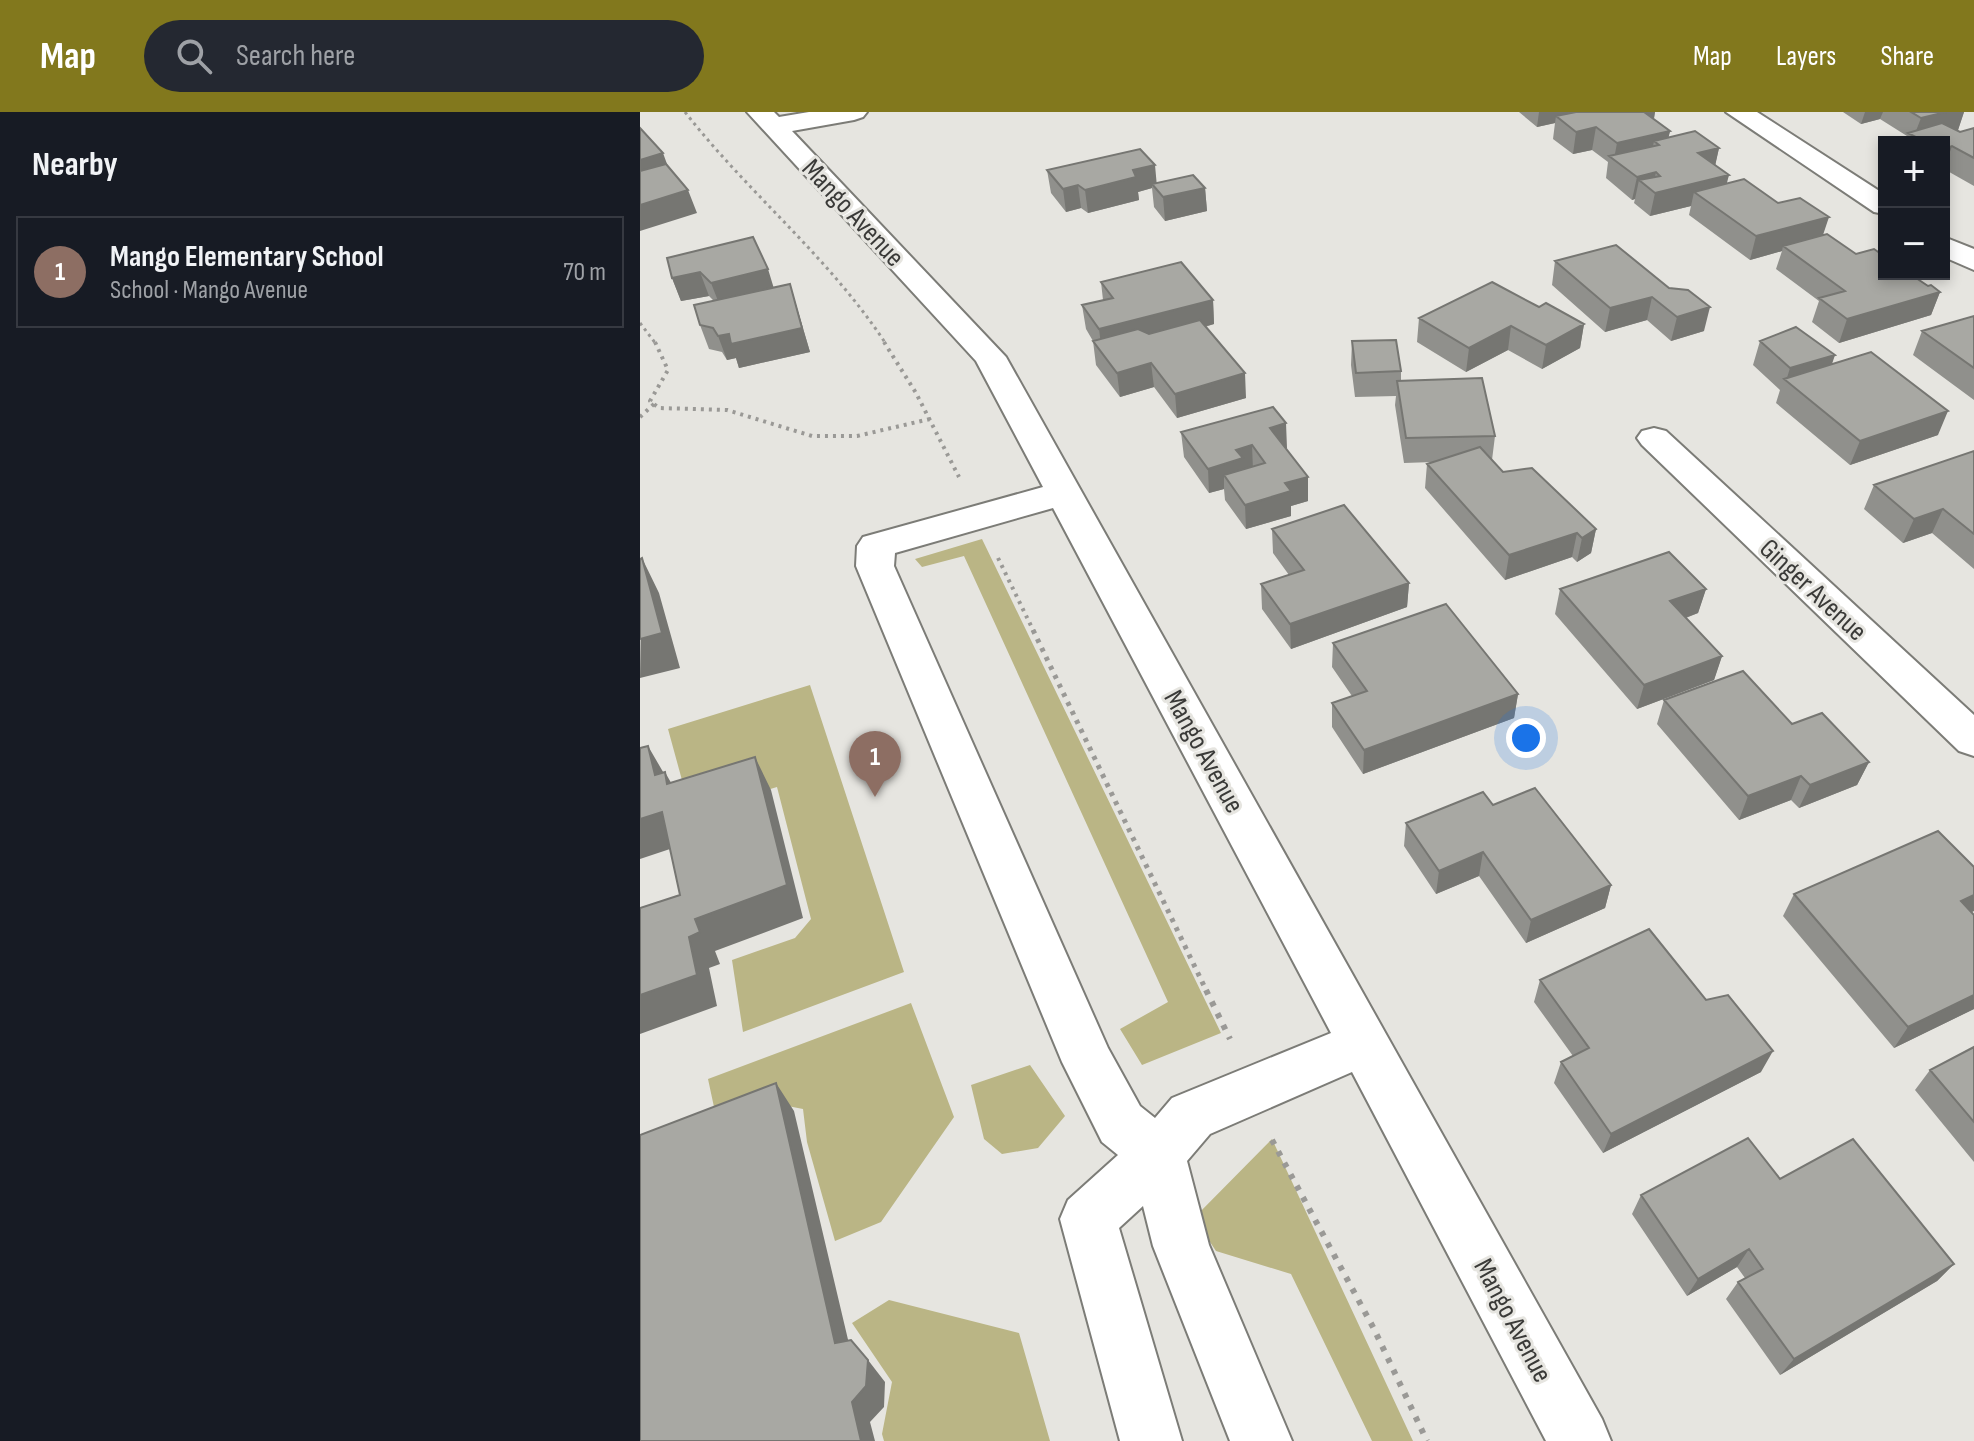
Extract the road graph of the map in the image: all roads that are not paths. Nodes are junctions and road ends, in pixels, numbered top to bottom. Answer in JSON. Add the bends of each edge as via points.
{"nodes":[{"id":1,"x":854,"y":112,"type":"edge"},
{"id":2,"x":1739,"y":112,"type":"edge"},
{"id":3,"x":766,"y":119,"type":"edge"},
{"id":4,"x":1878,"y":202,"type":"edge"},
{"id":5,"x":1950,"y":249,"type":"edge"},
{"id":6,"x":1974,"y":261,"type":"edge"},
{"id":7,"x":1654,"y":438,"type":"dead end"},
{"id":8,"x":1064,"y":493,"type":"junction"},
{"id":9,"x":1974,"y":740,"type":"edge"},
{"id":10,"x":1364,"y":1043,"type":"junction"},
{"id":11,"x":1158,"y":1155,"type":"junction"},
{"id":12,"x":1151,"y":1441,"type":"edge"},
{"id":13,"x":1261,"y":1441,"type":"edge"},
{"id":14,"x":1580,"y":1441,"type":"edge"}],
"edges":[{"from":1,"to":3,"type":"street"},
{"from":2,"to":4,"type":"street"},
{"from":3,"to":8,"type":"street","name":"Mango Avenue","via":[[990,357]]},
{"from":5,"to":6,"type":"street"},
{"from":7,"to":9,"type":"street","name":"Ginger Avenue"},
{"from":8,"to":10,"type":"street","name":"Mango Avenue"},
{"from":8,"to":11,"type":"street","via":[[876,546],[875,566],[1088,1062],[1121,1124]]},
{"from":10,"to":11,"type":"street","via":[[1191,1116]]},
{"from":10,"to":14,"type":"street","name":"Mango Avenue"},
{"from":11,"to":12,"type":"street","via":[[1088,1219]]},
{"from":11,"to":13,"type":"street","via":[[1181,1246]]}]}
